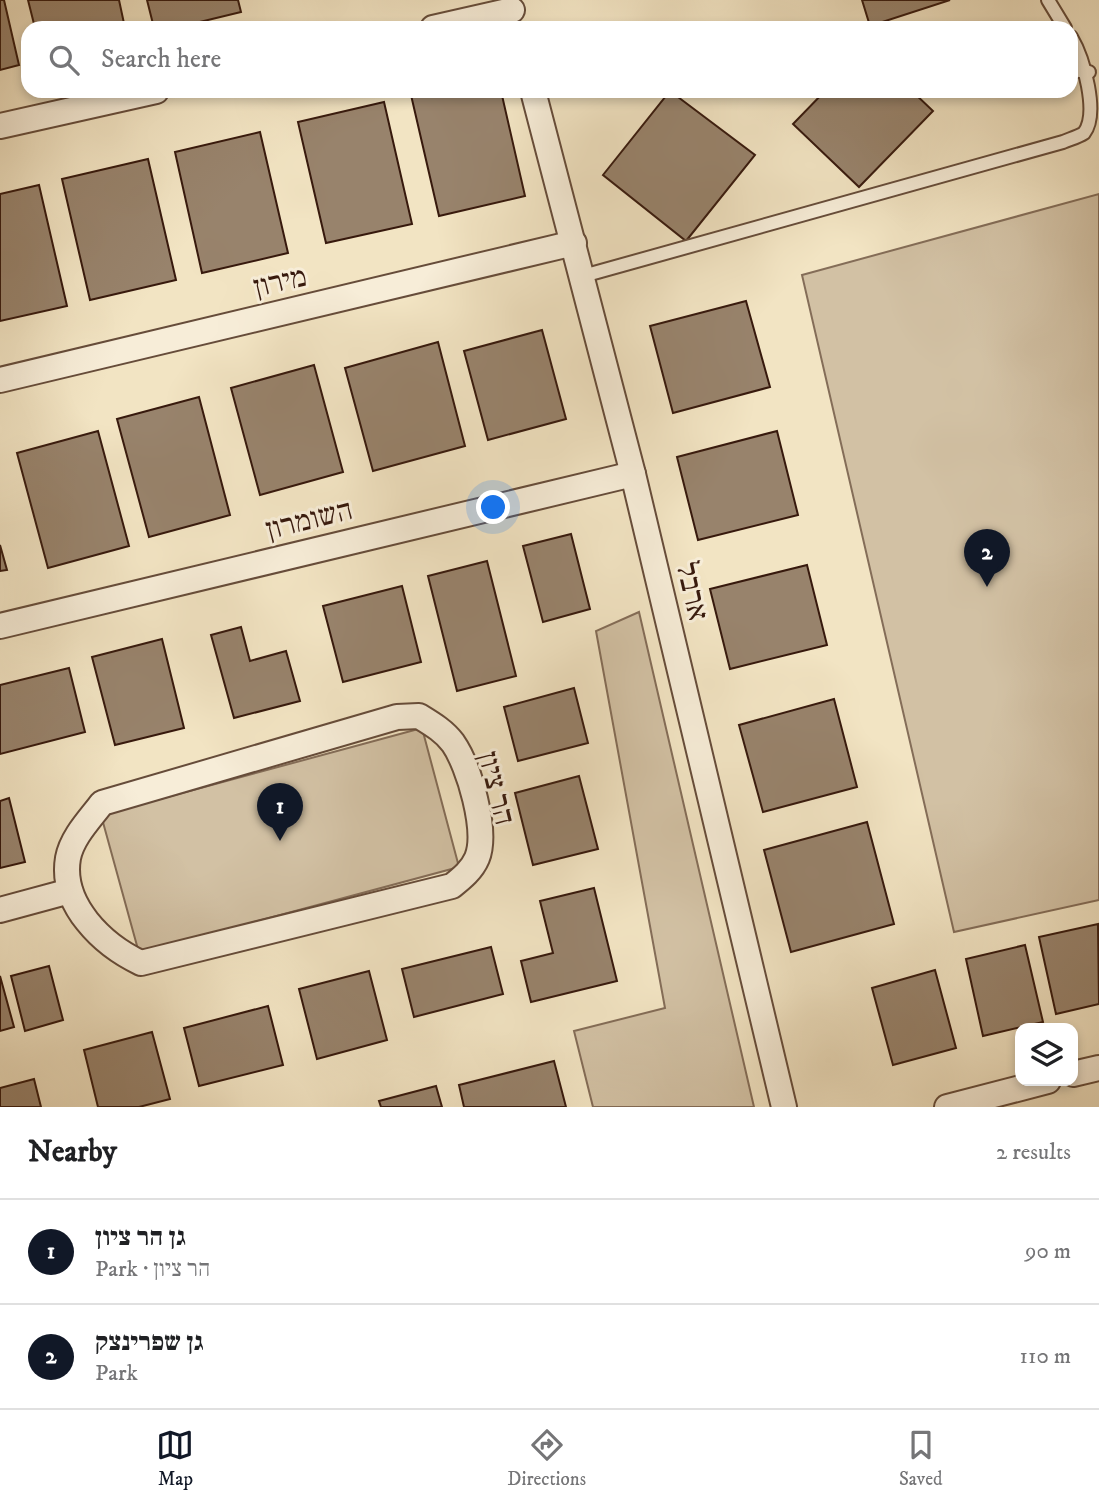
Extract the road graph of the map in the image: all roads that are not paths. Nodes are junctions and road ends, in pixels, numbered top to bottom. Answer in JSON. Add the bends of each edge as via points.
{"nodes":[{"id":1,"x":1048,"y":0,"type":"edge"},
{"id":2,"x":513,"y":13,"type":"edge"},
{"id":3,"x":470,"y":21,"type":"edge"},
{"id":4,"x":1061,"y":21,"type":"edge"},
{"id":5,"x":1078,"y":51,"type":"edge"},
{"id":6,"x":1078,"y":71,"type":"edge"},
{"id":7,"x":1089,"y":72,"type":"junction"},
{"id":8,"x":125,"y":98,"type":"edge"},
{"id":9,"x":535,"y":98,"type":"edge"},
{"id":10,"x":0,"y":126,"type":"edge"},
{"id":11,"x":574,"y":243,"type":"junction"},
{"id":12,"x":583,"y":276,"type":"junction"},
{"id":13,"x":0,"y":380,"type":"edge"},
{"id":14,"x":633,"y":474,"type":"junction"},
{"id":15,"x":0,"y":626,"type":"edge"},
{"id":16,"x":70,"y":891,"type":"junction"},
{"id":17,"x":0,"y":910,"type":"edge"},
{"id":18,"x":1099,"y":1068,"type":"edge"},
{"id":19,"x":1078,"y":1073,"type":"edge"},
{"id":20,"x":1029,"y":1086,"type":"edge"},
{"id":21,"x":784,"y":1107,"type":"edge"},
{"id":22,"x":947,"y":1107,"type":"edge"}],
"edges":[{"from":1,"to":4,"type":"lane"},
{"from":2,"to":3,"type":"street"},
{"from":5,"to":7,"type":"lane"},
{"from":6,"to":7,"type":"lane"},
{"from":7,"to":12,"type":"lane","via":[[1096,118],[1085,133],[1063,142]]},
{"from":8,"to":10,"type":"street"},
{"from":9,"to":11,"type":"street","name":"ארבל"},
{"from":11,"to":12,"type":"street","name":"ארבל"},
{"from":11,"to":13,"type":"street","name":"מירון"},
{"from":12,"to":14,"type":"street","name":"ארבל"},
{"from":14,"to":15,"type":"street","name":"השומרון"},
{"from":14,"to":21,"type":"street","name":"ארבל"},
{"from":16,"to":16,"type":"street","name":"הר ציון","via":[[103,941],[141,963],[452,886],[478,857],[481,830],[466,767],[453,743],[419,716],[397,717],[102,803],[78,834],[68,859]]},
{"from":16,"to":17,"type":"street"},
{"from":18,"to":19,"type":"street"},
{"from":20,"to":22,"type":"street"}]}
